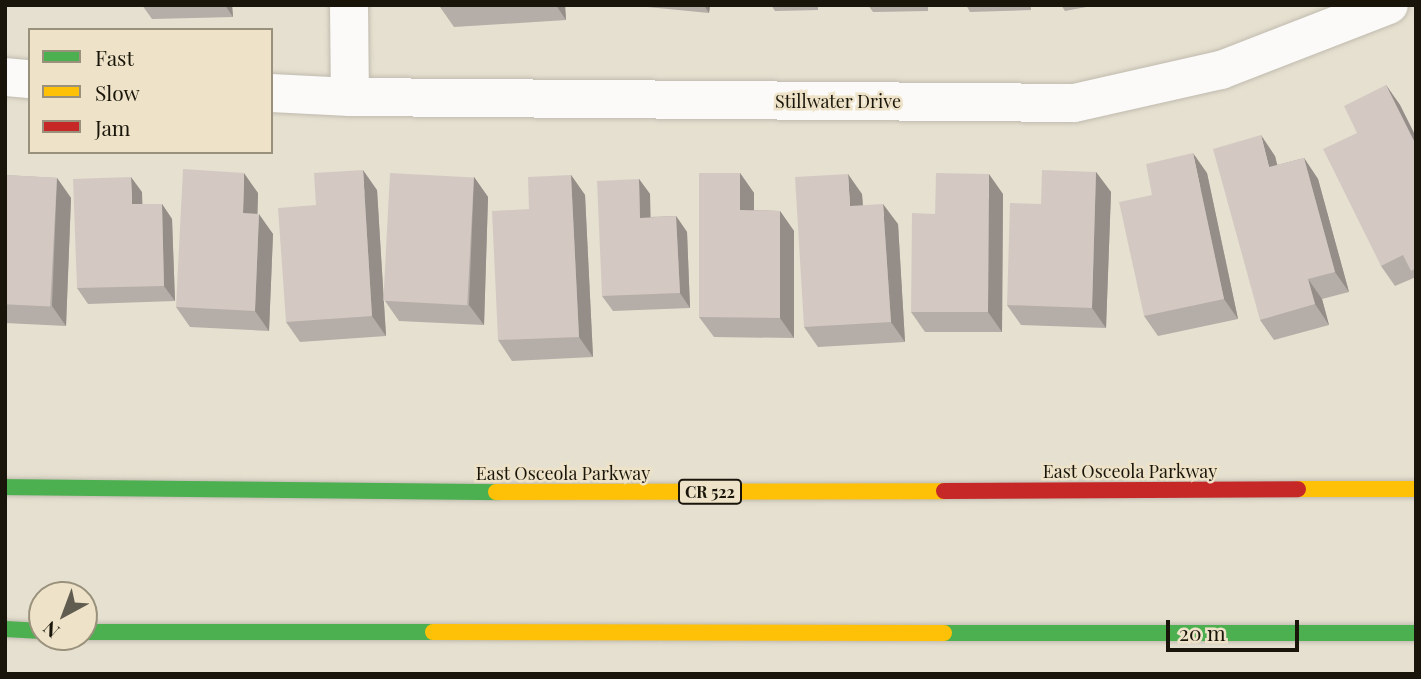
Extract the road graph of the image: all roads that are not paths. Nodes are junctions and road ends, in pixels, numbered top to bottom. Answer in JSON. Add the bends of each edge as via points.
{"nodes":[{"id":1,"x":349,"y":5,"type":"edge"},
{"id":2,"x":1389,"y":5,"type":"edge"},
{"id":3,"x":5,"y":77,"type":"edge"},
{"id":4,"x":28,"y":79,"type":"edge"},
{"id":5,"x":273,"y":93,"type":"edge"},
{"id":6,"x":350,"y":97,"type":"junction"},
{"id":7,"x":5,"y":487,"type":"edge"},
{"id":8,"x":1416,"y":489,"type":"edge"},
{"id":9,"x":5,"y":629,"type":"edge"},
{"id":10,"x":28,"y":630,"type":"edge"},
{"id":11,"x":98,"y":632,"type":"edge"},
{"id":12,"x":1416,"y":633,"type":"edge"}],
"edges":[{"from":1,"to":6,"type":"street"},
{"from":2,"to":6,"type":"street","name":"Stillwater Drive","via":[[1220,70],[1074,103]]},
{"from":3,"to":4,"type":"street"},
{"from":5,"to":6,"type":"street","name":"Stillwater Drive"},
{"from":7,"to":8,"type":"main road","name":"East Osceola Parkway","number":"CR 522","via":[[326,493]]},
{"from":9,"to":10,"type":"main road"},
{"from":11,"to":12,"type":"main road"}]}
